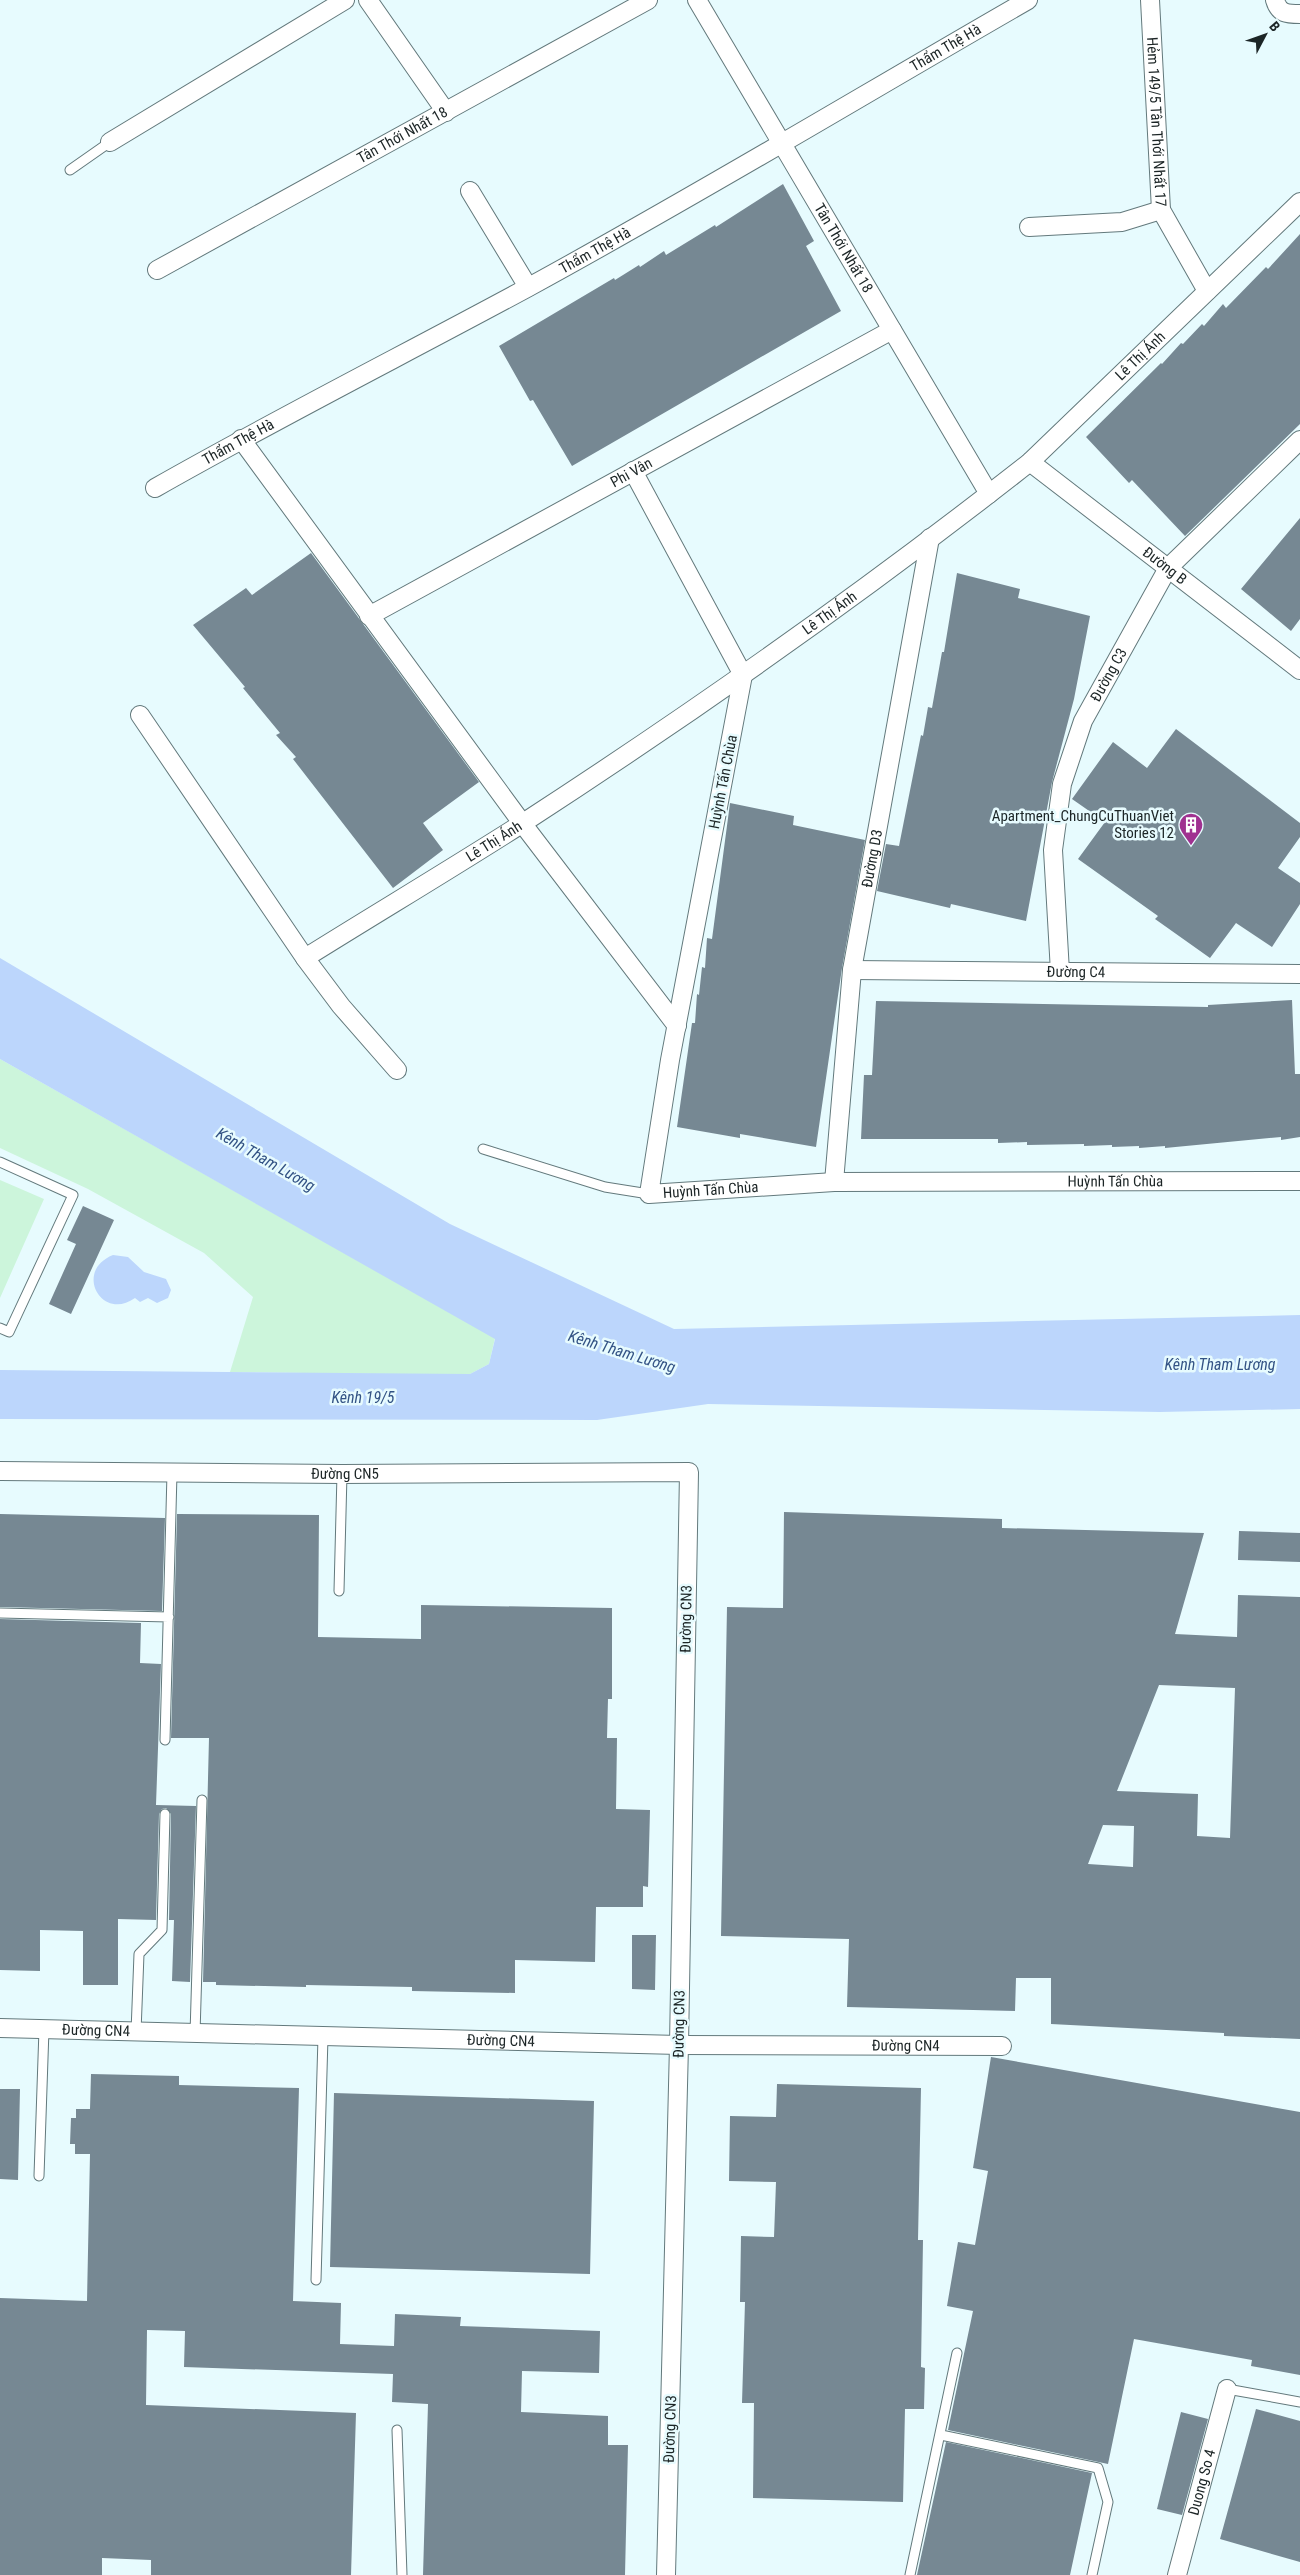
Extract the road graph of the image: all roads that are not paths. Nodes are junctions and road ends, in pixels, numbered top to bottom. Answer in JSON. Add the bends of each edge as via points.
{"nodes":[{"id":1,"x":345,"y":0,"type":"edge"},
{"id":2,"x":368,"y":0,"type":"edge"},
{"id":3,"x":648,"y":0,"type":"edge"},
{"id":4,"x":697,"y":0,"type":"edge"},
{"id":5,"x":1150,"y":0,"type":"edge"},
{"id":6,"x":1275,"y":0,"type":"edge"},
{"id":7,"x":1024,"y":1,"type":"edge"},
{"id":8,"x":1300,"y":14,"type":"edge"},
{"id":9,"x":446,"y":112,"type":"junction"},
{"id":10,"x":110,"y":142,"type":"joint"},
{"id":11,"x":782,"y":144,"type":"junction"},
{"id":12,"x":70,"y":170,"type":"dead end"},
{"id":13,"x":470,"y":191,"type":"dead end"},
{"id":14,"x":1300,"y":202,"type":"edge"},
{"id":15,"x":1161,"y":210,"type":"junction"},
{"id":16,"x":1030,"y":227,"type":"dead end"},
{"id":17,"x":157,"y":270,"type":"dead end"},
{"id":18,"x":528,"y":287,"type":"junction"},
{"id":19,"x":1207,"y":291,"type":"junction"},
{"id":20,"x":892,"y":330,"type":"junction"},
{"id":21,"x":241,"y":439,"type":"junction"},
{"id":22,"x":1300,"y":440,"type":"edge"},
{"id":23,"x":1030,"y":462,"type":"junction"},
{"id":24,"x":633,"y":471,"type":"junction"},
{"id":25,"x":155,"y":488,"type":"dead end"},
{"id":26,"x":989,"y":494,"type":"junction"},
{"id":27,"x":930,"y":538,"type":"junction"},
{"id":28,"x":1168,"y":568,"type":"junction"},
{"id":29,"x":369,"y":616,"type":"junction"},
{"id":30,"x":1300,"y":670,"type":"edge"},
{"id":31,"x":744,"y":675,"type":"junction"},
{"id":32,"x":140,"y":715,"type":"dead end"},
{"id":33,"x":522,"y":823,"type":"junction"},
{"id":34,"x":305,"y":958,"type":"junction"},
{"id":35,"x":852,"y":970,"type":"junction"},
{"id":36,"x":1060,"y":972,"type":"junction"},
{"id":37,"x":1300,"y":974,"type":"edge"},
{"id":38,"x":677,"y":1026,"type":"junction"},
{"id":39,"x":397,"y":1070,"type":"dead end"},
{"id":40,"x":483,"y":1149,"type":"dead end"},
{"id":41,"x":0,"y":1162,"type":"edge"},
{"id":42,"x":834,"y":1182,"type":"junction"},
{"id":43,"x":1300,"y":1182,"type":"edge"},
{"id":44,"x":649,"y":1194,"type":"junction"},
{"id":45,"x":0,"y":1328,"type":"edge"},
{"id":46,"x":0,"y":1471,"type":"edge"},
{"id":47,"x":689,"y":1472,"type":"joint"},
{"id":48,"x":172,"y":1473,"type":"junction"},
{"id":49,"x":342,"y":1474,"type":"junction"},
{"id":50,"x":339,"y":1591,"type":"dead end"},
{"id":51,"x":0,"y":1613,"type":"edge"},
{"id":52,"x":169,"y":1617,"type":"junction"},
{"id":53,"x":165,"y":1740,"type":"dead end"},
{"id":54,"x":202,"y":1800,"type":"dead end"},
{"id":55,"x":165,"y":1814,"type":"dead end"},
{"id":56,"x":0,"y":2028,"type":"edge"},
{"id":57,"x":44,"y":2029,"type":"junction"},
{"id":58,"x":136,"y":2032,"type":"junction"},
{"id":59,"x":195,"y":2034,"type":"junction"},
{"id":60,"x":323,"y":2037,"type":"junction"},
{"id":61,"x":679,"y":2045,"type":"junction"},
{"id":62,"x":1002,"y":2046,"type":"dead end"},
{"id":63,"x":39,"y":2176,"type":"dead end"},
{"id":64,"x":316,"y":2280,"type":"dead end"},
{"id":65,"x":957,"y":2353,"type":"dead end"},
{"id":66,"x":1227,"y":2390,"type":"joint"},
{"id":67,"x":1300,"y":2402,"type":"edge"},
{"id":68,"x":397,"y":2430,"type":"dead end"},
{"id":69,"x":941,"y":2435,"type":"junction"},
{"id":70,"x":402,"y":2575,"type":"edge"},
{"id":71,"x":666,"y":2575,"type":"edge"},
{"id":72,"x":910,"y":2575,"type":"edge"},
{"id":73,"x":1092,"y":2575,"type":"edge"},
{"id":74,"x":1177,"y":2575,"type":"edge"}],
"edges":[{"from":1,"to":10,"type":"street"},
{"from":2,"to":9,"type":"street"},
{"from":3,"to":9,"type":"street","name":"Tân Thới Nhất 18"},
{"from":4,"to":11,"type":"street","name":"Tân Thới Nhất 18"},
{"from":5,"to":15,"type":"street","name":"Hẻm 149/5 Tân Thới Nhất 17"},
{"from":6,"to":8,"type":"street","via":[[1285,14]]},
{"from":7,"to":11,"type":"street","name":"Thẩm Thệ Hà"},
{"from":9,"to":17,"type":"street","name":"Tân Thới Nhất 18"},
{"from":10,"to":12,"type":"lane"},
{"from":11,"to":18,"type":"street","name":"Thẩm Thệ Hà"},
{"from":11,"to":20,"type":"street","name":"Tân Thới Nhất 18"},
{"from":13,"to":18,"type":"street"},
{"from":14,"to":19,"type":"street","name":"Lê Thị Ánh"},
{"from":15,"to":16,"type":"street","via":[[1122,222]]},
{"from":15,"to":19,"type":"street","name":"Hẻm 149/5 Tân Thới Nhất 17"},
{"from":18,"to":21,"type":"street","name":"Thẩm Thệ Hà"},
{"from":19,"to":23,"type":"street","name":"Lê Thị Ánh"},
{"from":20,"to":24,"type":"street","name":"Phi Vân"},
{"from":20,"to":26,"type":"street","name":"Tân Thới Nhất 18"},
{"from":21,"to":25,"type":"street","name":"Thẩm Thệ Hà"},
{"from":21,"to":29,"type":"street"},
{"from":22,"to":28,"type":"street","name":"Đường C3"},
{"from":23,"to":26,"type":"street","name":"Lê Thị Ánh"},
{"from":23,"to":28,"type":"street","name":"Đường B"},
{"from":24,"to":29,"type":"street","name":"Phi Vân"},
{"from":24,"to":31,"type":"street"},
{"from":26,"to":27,"type":"street","name":"Lê Thị Ánh"},
{"from":27,"to":31,"type":"street","name":"Lê Thị Ánh"},
{"from":27,"to":35,"type":"street","name":"Đường D3"},
{"from":28,"to":30,"type":"street","name":"Đường B"},
{"from":28,"to":36,"type":"street","name":"Đường C3","via":[[1083,721],[1062,784],[1053,850]]},
{"from":29,"to":33,"type":"street"},
{"from":31,"to":33,"type":"street","name":"Lê Thị Ánh"},
{"from":31,"to":38,"type":"street","name":"Huỳnh Tấn Chùa"},
{"from":32,"to":34,"type":"street"},
{"from":33,"to":34,"type":"street","name":"Lê Thị Ánh"},
{"from":33,"to":38,"type":"street"},
{"from":34,"to":39,"type":"street"},
{"from":35,"to":36,"type":"street","name":"Đường C4"},
{"from":35,"to":42,"type":"street","name":"Đường D3"},
{"from":36,"to":37,"type":"street","name":"Đường C4"},
{"from":38,"to":44,"type":"street","name":"Huỳnh Tấn Chùa"},
{"from":40,"to":44,"type":"lane","via":[[605,1187]]},
{"from":41,"to":45,"type":"lane","via":[[73,1195],[8,1332]]},
{"from":42,"to":43,"type":"street","name":"Huỳnh Tấn Chùa"},
{"from":42,"to":44,"type":"street","name":"Huỳnh Tấn Chùa"},
{"from":46,"to":48,"type":"street","name":"Đường CN5"},
{"from":47,"to":49,"type":"street","name":"Đường CN5"},
{"from":47,"to":61,"type":"street","name":"Đường CN3"},
{"from":48,"to":49,"type":"street","name":"Đường CN5"},
{"from":48,"to":52,"type":"lane"},
{"from":49,"to":50,"type":"lane"},
{"from":51,"to":52,"type":"lane"},
{"from":52,"to":53,"type":"lane"},
{"from":54,"to":59,"type":"lane"},
{"from":55,"to":58,"type":"lane","via":[[162,1930],[139,1954]]},
{"from":56,"to":57,"type":"street","name":"Đường CN4"},
{"from":57,"to":58,"type":"street","name":"Đường CN4"},
{"from":57,"to":63,"type":"lane"},
{"from":58,"to":59,"type":"street","name":"Đường CN4"},
{"from":59,"to":60,"type":"street","name":"Đường CN4"},
{"from":60,"to":61,"type":"street","name":"Đường CN4"},
{"from":60,"to":64,"type":"lane"},
{"from":61,"to":62,"type":"street","name":"Đường CN4"},
{"from":61,"to":71,"type":"street","name":"Đường CN3"},
{"from":65,"to":69,"type":"lane"},
{"from":66,"to":67,"type":"lane"},
{"from":66,"to":74,"type":"street","name":"Duong So 4"},
{"from":68,"to":70,"type":"lane"},
{"from":69,"to":72,"type":"lane"},
{"from":69,"to":73,"type":"lane","via":[[1098,2468],[1108,2502]]}]}
